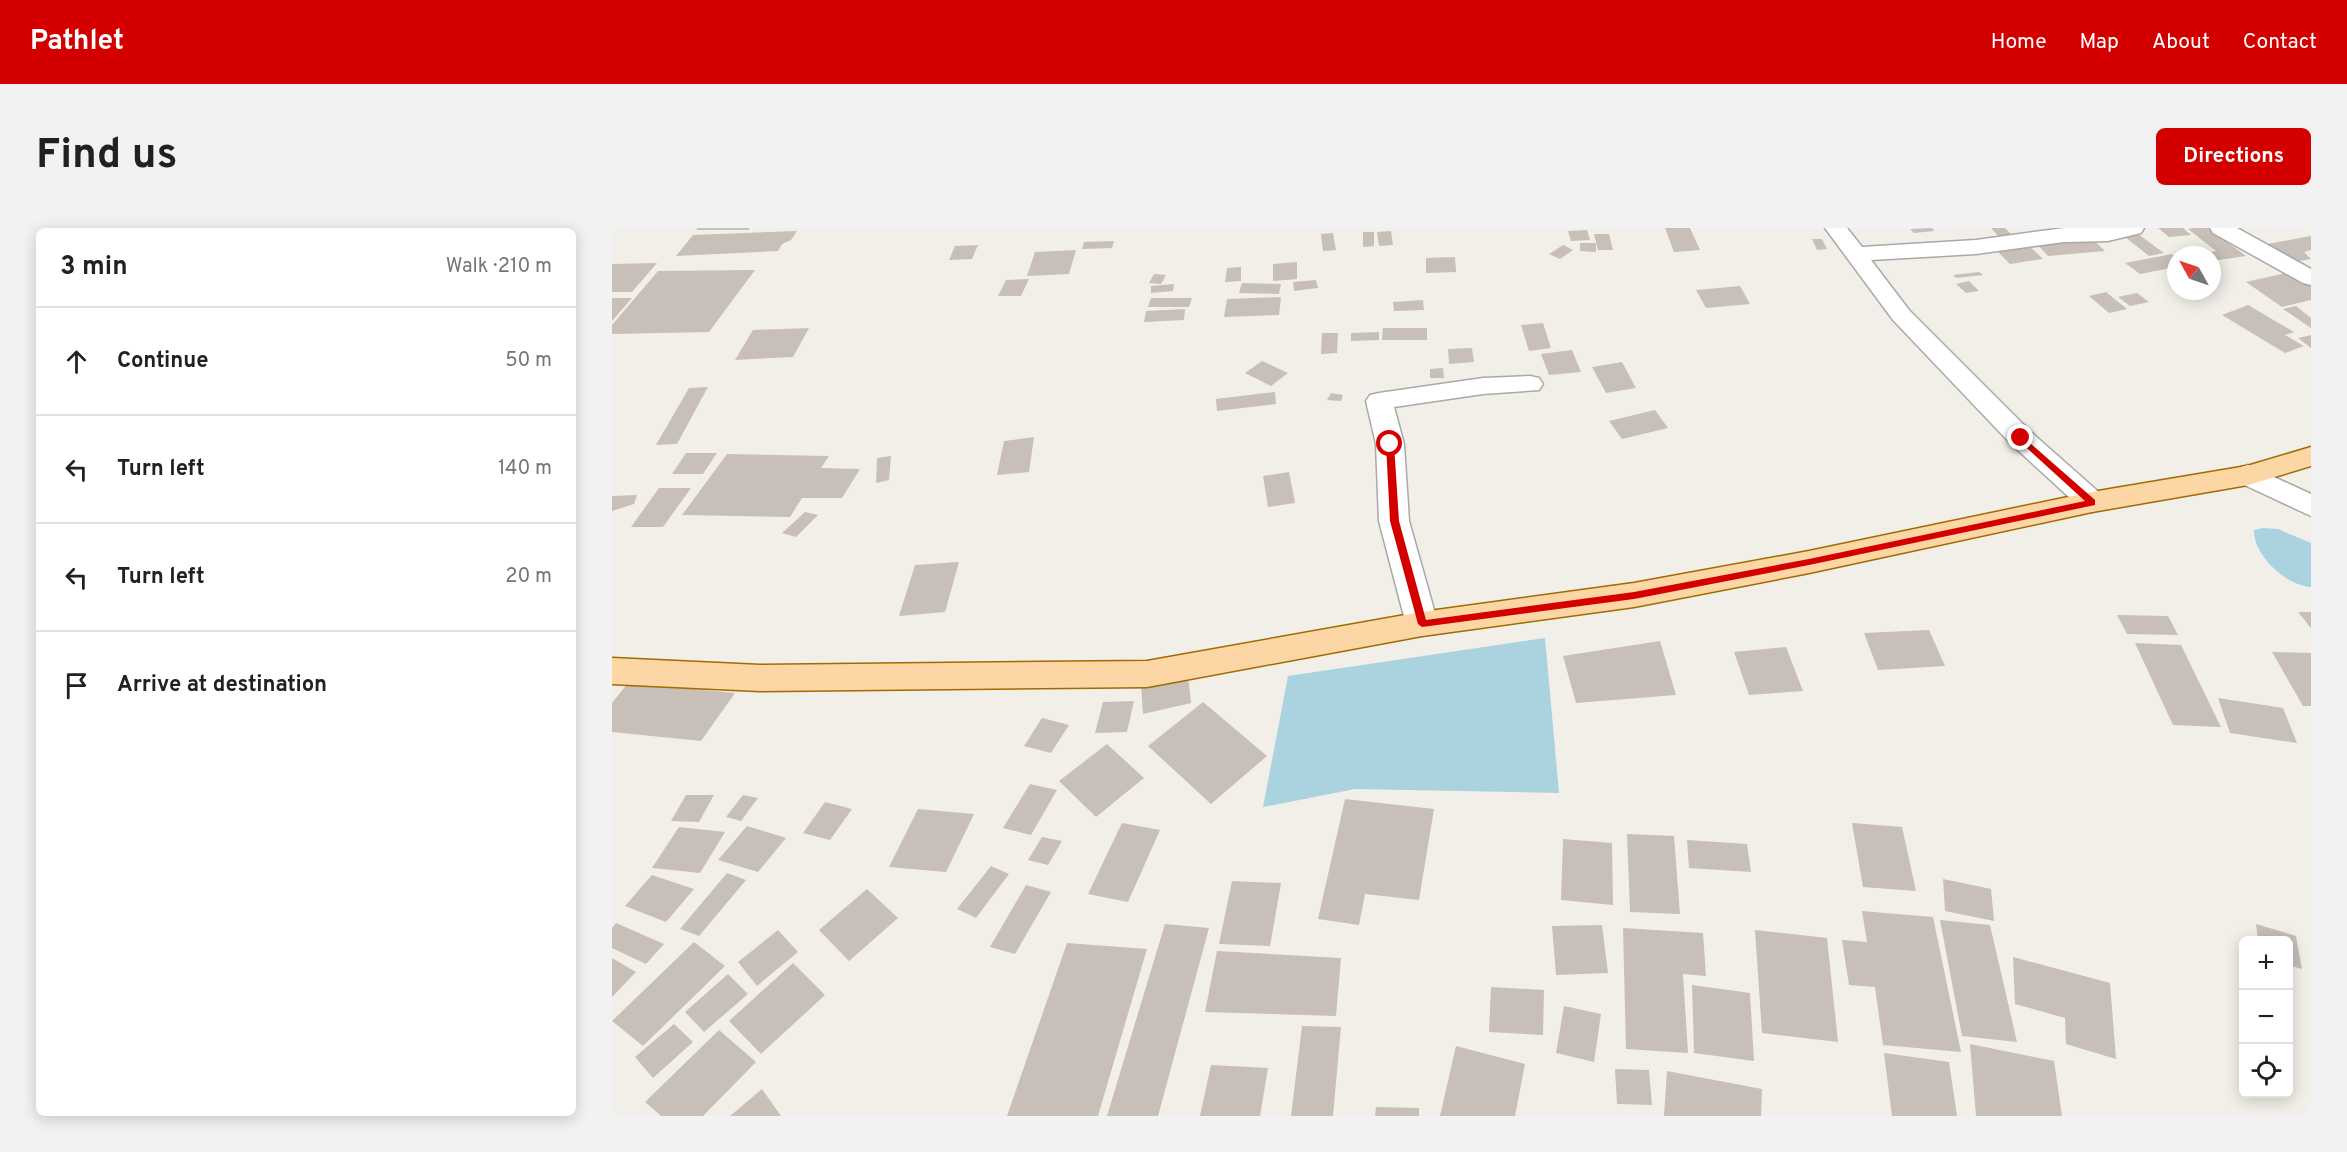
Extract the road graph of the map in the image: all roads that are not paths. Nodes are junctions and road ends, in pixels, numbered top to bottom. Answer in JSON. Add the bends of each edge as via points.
{"nodes":[{"id":1,"x":1836,"y":228,"type":"edge"},
{"id":2,"x":2133,"y":228,"type":"edge"},
{"id":3,"x":2221,"y":228,"type":"edge"},
{"id":4,"x":1856,"y":254,"type":"junction"},
{"id":5,"x":2311,"y":278,"type":"edge"},
{"id":6,"x":1530,"y":384,"type":"dead end"},
{"id":7,"x":2311,"y":456,"type":"edge"},
{"id":8,"x":2248,"y":475,"type":"junction"},
{"id":9,"x":2092,"y":502,"type":"junction"},
{"id":10,"x":2311,"y":506,"type":"edge"},
{"id":11,"x":1422,"y":624,"type":"junction"},
{"id":12,"x":612,"y":671,"type":"edge"}],
"edges":[{"from":1,"to":4,"type":"street"},
{"from":2,"to":4,"type":"street","via":[[1976,247]]},
{"from":3,"to":5,"type":"street"},
{"from":4,"to":9,"type":"street","via":[[1901,315],[1933,349],[2021,438]]},
{"from":6,"to":11,"type":"street","via":[[1483,386],[1380,401],[1390,444],[1395,521]]},
{"from":7,"to":8,"type":"main road"},
{"from":8,"to":9,"type":"main road"},
{"from":8,"to":10,"type":"street"},
{"from":9,"to":11,"type":"main road","via":[[1634,596]]},
{"from":11,"to":12,"type":"main road","via":[[1147,674],[760,678]]}]}
